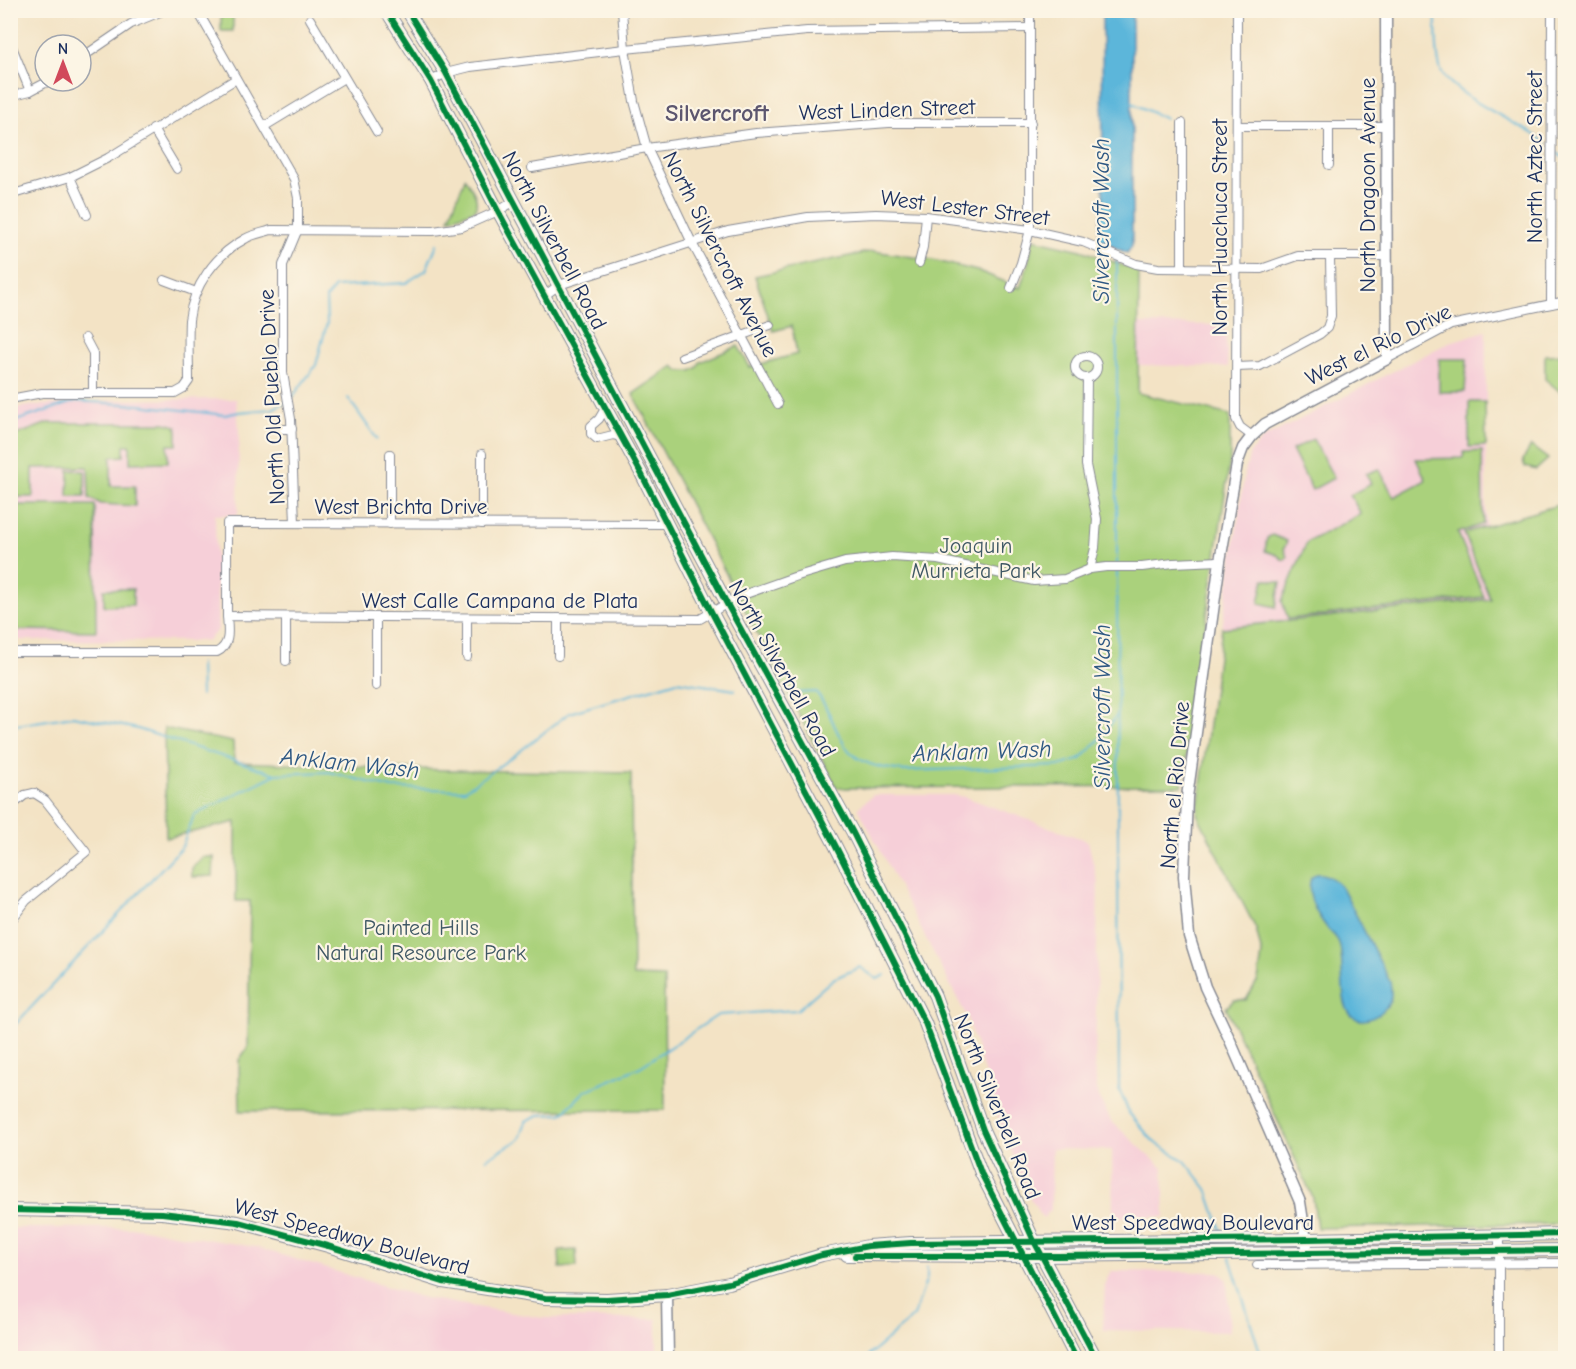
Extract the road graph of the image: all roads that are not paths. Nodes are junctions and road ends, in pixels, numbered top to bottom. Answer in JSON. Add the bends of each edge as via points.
{"nodes":[{"id":1,"x":165,"y":10,"type":"edge"},
{"id":2,"x":197,"y":10,"type":"edge"},
{"id":3,"x":386,"y":10,"type":"edge"},
{"id":4,"x":407,"y":10,"type":"edge"},
{"id":5,"x":622,"y":10,"type":"edge"},
{"id":6,"x":1030,"y":10,"type":"edge"},
{"id":7,"x":1237,"y":10,"type":"edge"},
{"id":8,"x":1386,"y":10,"type":"edge"},
{"id":9,"x":1552,"y":10,"type":"edge"},
{"id":10,"x":310,"y":19,"type":"dead end"},
{"id":11,"x":1030,"y":28,"type":"junction"},
{"id":12,"x":10,"y":42,"type":"edge"},
{"id":13,"x":625,"y":49,"type":"junction"},
{"id":14,"x":93,"y":50,"type":"edge"},
{"id":15,"x":446,"y":73,"type":"junction"},
{"id":16,"x":344,"y":78,"type":"junction"},
{"id":17,"x":236,"y":79,"type":"junction"},
{"id":18,"x":430,"y":81,"type":"junction"},
{"id":19,"x":33,"y":89,"type":"edge"},
{"id":20,"x":30,"y":91,"type":"junction"},
{"id":21,"x":10,"y":96,"type":"edge"},
{"id":22,"x":1031,"y":123,"type":"junction"},
{"id":23,"x":1182,"y":123,"type":"dead end"},
{"id":24,"x":264,"y":126,"type":"junction"},
{"id":25,"x":1237,"y":126,"type":"junction"},
{"id":26,"x":1329,"y":126,"type":"junction"},
{"id":27,"x":1387,"y":126,"type":"junction"},
{"id":28,"x":153,"y":129,"type":"junction"},
{"id":29,"x":377,"y":132,"type":"dead end"},
{"id":30,"x":647,"y":148,"type":"junction"},
{"id":31,"x":1329,"y":165,"type":"dead end"},
{"id":32,"x":532,"y":168,"type":"dead end"},
{"id":33,"x":177,"y":169,"type":"dead end"},
{"id":34,"x":70,"y":177,"type":"junction"},
{"id":35,"x":10,"y":195,"type":"edge"},
{"id":36,"x":513,"y":202,"type":"junction"},
{"id":37,"x":498,"y":211,"type":"junction"},
{"id":38,"x":87,"y":215,"type":"dead end"},
{"id":39,"x":926,"y":216,"type":"junction"},
{"id":40,"x":298,"y":230,"type":"junction"},
{"id":41,"x":1030,"y":230,"type":"junction"},
{"id":42,"x":692,"y":243,"type":"junction"},
{"id":43,"x":1330,"y":256,"type":"junction"},
{"id":44,"x":1387,"y":256,"type":"junction"},
{"id":45,"x":919,"y":263,"type":"dead end"},
{"id":46,"x":1182,"y":268,"type":"junction"},
{"id":47,"x":1237,"y":270,"type":"junction"},
{"id":48,"x":164,"y":280,"type":"dead end"},
{"id":49,"x":559,"y":285,"type":"junction"},
{"id":50,"x":1011,"y":288,"type":"dead end"},
{"id":51,"x":196,"y":292,"type":"junction"},
{"id":52,"x":544,"y":296,"type":"junction"},
{"id":53,"x":1566,"y":301,"type":"edge"},
{"id":54,"x":1551,"y":304,"type":"junction"},
{"id":55,"x":770,"y":325,"type":"dead end"},
{"id":56,"x":740,"y":335,"type":"junction"},
{"id":57,"x":85,"y":338,"type":"dead end"},
{"id":58,"x":682,"y":357,"type":"dead end"},
{"id":59,"x":1387,"y":359,"type":"junction"},
{"id":60,"x":1237,"y":367,"type":"junction"},
{"id":61,"x":1087,"y":378,"type":"dead end"},
{"id":62,"x":93,"y":392,"type":"junction"},
{"id":63,"x":10,"y":399,"type":"edge"},
{"id":64,"x":778,"y":404,"type":"dead end"},
{"id":65,"x":606,"y":407,"type":"junction"},
{"id":66,"x":1252,"y":435,"type":"junction"},
{"id":67,"x":622,"y":437,"type":"junction"},
{"id":68,"x":390,"y":454,"type":"dead end"},
{"id":69,"x":483,"y":454,"type":"dead end"},
{"id":70,"x":682,"y":518,"type":"junction"},
{"id":71,"x":295,"y":523,"type":"junction"},
{"id":72,"x":390,"y":524,"type":"junction"},
{"id":73,"x":482,"y":524,"type":"junction"},
{"id":74,"x":668,"y":524,"type":"junction"},
{"id":75,"x":1220,"y":561,"type":"junction"},
{"id":76,"x":1090,"y":569,"type":"junction"},
{"id":77,"x":727,"y":604,"type":"junction"},
{"id":78,"x":712,"y":613,"type":"junction"},
{"id":79,"x":227,"y":616,"type":"junction"},
{"id":80,"x":286,"y":617,"type":"junction"},
{"id":81,"x":376,"y":617,"type":"junction"},
{"id":82,"x":467,"y":618,"type":"junction"},
{"id":83,"x":558,"y":618,"type":"junction"},
{"id":84,"x":10,"y":652,"type":"edge"},
{"id":85,"x":558,"y":656,"type":"dead end"},
{"id":86,"x":467,"y":657,"type":"dead end"},
{"id":87,"x":286,"y":661,"type":"dead end"},
{"id":88,"x":376,"y":686,"type":"dead end"},
{"id":89,"x":10,"y":807,"type":"edge"},
{"id":90,"x":10,"y":922,"type":"edge"},
{"id":91,"x":10,"y":1210,"type":"edge"},
{"id":92,"x":1566,"y":1234,"type":"edge"},
{"id":93,"x":1499,"y":1236,"type":"junction"},
{"id":94,"x":1307,"y":1239,"type":"junction"},
{"id":95,"x":1015,"y":1240,"type":"junction"},
{"id":96,"x":1162,"y":1240,"type":"junction"},
{"id":97,"x":1034,"y":1241,"type":"junction"},
{"id":98,"x":1566,"y":1250,"type":"edge"},
{"id":99,"x":822,"y":1255,"type":"junction"},
{"id":100,"x":1163,"y":1255,"type":"junction"},
{"id":101,"x":1023,"y":1256,"type":"junction"},
{"id":102,"x":1042,"y":1256,"type":"junction"},
{"id":103,"x":1499,"y":1258,"type":"junction"},
{"id":104,"x":1307,"y":1259,"type":"junction"},
{"id":105,"x":1566,"y":1263,"type":"edge"},
{"id":106,"x":1257,"y":1265,"type":"dead end"},
{"id":107,"x":667,"y":1295,"type":"junction"},
{"id":108,"x":668,"y":1359,"type":"edge"},
{"id":109,"x":1076,"y":1359,"type":"edge"},
{"id":110,"x":1096,"y":1359,"type":"edge"},
{"id":111,"x":1499,"y":1359,"type":"edge"}],
"edges":[{"from":1,"to":14,"type":"street","via":[[131,24]]},
{"from":2,"to":17,"type":"street","name":"North Old Pueblo Drive"},
{"from":3,"to":18,"type":"main road","name":"North Silverbell Road"},
{"from":4,"to":15,"type":"main road","name":"North Silverbell Road"},
{"from":5,"to":13,"type":"street","name":"North Silvercroft Avenue"},
{"from":6,"to":11,"type":"street"},
{"from":7,"to":25,"type":"street","name":"North Huachuca Street"},
{"from":8,"to":27,"type":"street","name":"North Dragoon Avenue"},
{"from":9,"to":54,"type":"street","name":"North Aztec Street"},
{"from":10,"to":16,"type":"street"},
{"from":11,"to":13,"type":"street","via":[[807,31]]},
{"from":11,"to":22,"type":"street"},
{"from":12,"to":20,"type":"street"},
{"from":13,"to":15,"type":"street"},
{"from":13,"to":30,"type":"street","name":"North Silvercroft Avenue"},
{"from":15,"to":18,"type":"street"},
{"from":15,"to":36,"type":"main road","name":"North Silverbell Road"},
{"from":16,"to":24,"type":"street"},
{"from":16,"to":29,"type":"street"},
{"from":17,"to":24,"type":"street","name":"North Old Pueblo Drive"},
{"from":17,"to":28,"type":"street"},
{"from":18,"to":37,"type":"main road","name":"North Silverbell Road"},
{"from":19,"to":20,"type":"street"},
{"from":20,"to":21,"type":"street"},
{"from":22,"to":30,"type":"street","name":"West Linden Street","via":[[889,123],[756,133]]},
{"from":22,"to":41,"type":"street"},
{"from":23,"to":46,"type":"street"},
{"from":24,"to":40,"type":"street","name":"North Old Pueblo Drive","via":[[294,178]]},
{"from":25,"to":26,"type":"street"},
{"from":25,"to":47,"type":"street","name":"North Huachuca Street"},
{"from":26,"to":27,"type":"street"},
{"from":26,"to":31,"type":"street"},
{"from":27,"to":44,"type":"street","name":"North Dragoon Avenue"},
{"from":28,"to":33,"type":"street"},
{"from":28,"to":34,"type":"street"},
{"from":30,"to":32,"type":"street","name":"West Linden Street"},
{"from":30,"to":42,"type":"street","name":"North Silvercroft Avenue"},
{"from":34,"to":35,"type":"street"},
{"from":34,"to":38,"type":"street"},
{"from":36,"to":37,"type":"street"},
{"from":36,"to":49,"type":"main road","name":"North Silverbell Road"},
{"from":37,"to":40,"type":"street","via":[[462,227],[433,231]]},
{"from":37,"to":52,"type":"main road","name":"North Silverbell Road"},
{"from":39,"to":41,"type":"street","name":"West Lester Street"},
{"from":39,"to":42,"type":"street","name":"West Lester Street","via":[[808,217],[728,231]]},
{"from":39,"to":45,"type":"street"},
{"from":40,"to":51,"type":"street","via":[[271,230],[246,238],[208,270]]},
{"from":40,"to":71,"type":"street","name":"North Old Pueblo Drive","via":[[284,265],[283,373]]},
{"from":41,"to":46,"type":"street","name":"West Lester Street","via":[[1083,242],[1158,268]]},
{"from":41,"to":50,"type":"street"},
{"from":42,"to":49,"type":"street","name":"West Lester Street"},
{"from":42,"to":56,"type":"street","name":"North Silvercroft Avenue"},
{"from":43,"to":44,"type":"street","name":"West Lester Street"},
{"from":43,"to":47,"type":"street","name":"West Lester Street","via":[[1298,256],[1261,269]]},
{"from":43,"to":60,"type":"street","via":[[1331,316],[1327,327],[1260,366]]},
{"from":44,"to":59,"type":"street","name":"North Dragoon Avenue"},
{"from":46,"to":47,"type":"street","name":"West Lester Street"},
{"from":47,"to":60,"type":"street","name":"North Huachuca Street"},
{"from":48,"to":51,"type":"street"},
{"from":49,"to":52,"type":"street","name":"West Lester Street"},
{"from":49,"to":70,"type":"main road","name":"North Silverbell Road"},
{"from":51,"to":62,"type":"street","via":[[189,319],[189,381],[184,388],[175,393]]},
{"from":52,"to":65,"type":"main road","name":"North Silverbell Road"},
{"from":53,"to":54,"type":"street","name":"West el Rio Drive"},
{"from":54,"to":59,"type":"street","name":"West el Rio Drive","via":[[1451,325]]},
{"from":55,"to":56,"type":"street"},
{"from":56,"to":58,"type":"street"},
{"from":56,"to":64,"type":"street","name":"North Silvercroft Avenue"},
{"from":57,"to":62,"type":"street","via":[[93,353]]},
{"from":59,"to":66,"type":"street","name":"West el Rio Drive","via":[[1286,411]]},
{"from":60,"to":66,"type":"street","name":"North Huachuca Street","via":[[1236,419]]},
{"from":61,"to":76,"type":"street","via":[[1086,465],[1097,519]]},
{"from":62,"to":63,"type":"street","via":[[42,393]]},
{"from":65,"to":67,"type":"main road","name":"North Silverbell Road"},
{"from":65,"to":67,"type":"street","via":[[591,426],[591,434],[597,440],[613,435]]},
{"from":66,"to":75,"type":"street","name":"North el Rio Drive","via":[[1237,464]]},
{"from":67,"to":74,"type":"main road","name":"North Silverbell Road"},
{"from":68,"to":72,"type":"street"},
{"from":69,"to":73,"type":"street"},
{"from":70,"to":74,"type":"main road"},
{"from":70,"to":77,"type":"main road","name":"North Silverbell Road"},
{"from":71,"to":72,"type":"street","name":"West Brichta Drive"},
{"from":71,"to":79,"type":"street","name":"West Brichta Drive","via":[[227,523]]},
{"from":72,"to":73,"type":"street","name":"West Brichta Drive"},
{"from":73,"to":74,"type":"street","name":"West Brichta Drive"},
{"from":74,"to":78,"type":"main road","name":"North Silverbell Road"},
{"from":75,"to":76,"type":"street","name":"West Calle Campana de Plata"},
{"from":75,"to":94,"type":"street","name":"North el Rio Drive","via":[[1187,797],[1184,876],[1189,936],[1204,987],[1300,1202]]},
{"from":76,"to":77,"type":"street","name":"West Calle Campana de Plata","via":[[1065,579],[1034,581],[938,560],[845,562],[740,596]]},
{"from":77,"to":78,"type":"street","name":"West Calle Campana de Plata"},
{"from":77,"to":97,"type":"main road","name":"North Silverbell Road","via":[[853,833],[935,996],[983,1130]]},
{"from":78,"to":83,"type":"street","name":"West Calle Campana de Plata","via":[[700,619]]},
{"from":78,"to":95,"type":"main road","name":"North Silverbell Road","via":[[925,1023],[981,1173]]},
{"from":79,"to":80,"type":"street","name":"West Calle Campana de Plata"},
{"from":79,"to":84,"type":"street","via":[[227,644],[217,652]]},
{"from":80,"to":81,"type":"street","name":"West Calle Campana de Plata"},
{"from":80,"to":87,"type":"street"},
{"from":81,"to":82,"type":"street","name":"West Calle Campana de Plata"},
{"from":81,"to":88,"type":"street"},
{"from":82,"to":83,"type":"street","name":"West Calle Campana de Plata"},
{"from":82,"to":86,"type":"street"},
{"from":83,"to":85,"type":"street"},
{"from":89,"to":90,"type":"street","via":[[34,790],[86,852],[26,901]]},
{"from":91,"to":107,"type":"main road","name":"West Speedway Boulevard","via":[[162,1213],[238,1222],[443,1282],[545,1298]]},
{"from":92,"to":93,"type":"main road","name":"West Speedway Boulevard"},
{"from":93,"to":94,"type":"main road","name":"West Speedway Boulevard"},
{"from":93,"to":103,"type":"street"},
{"from":94,"to":96,"type":"main road","name":"West Speedway Boulevard"},
{"from":94,"to":104,"type":"street","name":"North el Rio Drive"},
{"from":95,"to":97,"type":"main road","name":"West Speedway Boulevard"},
{"from":95,"to":99,"type":"main road","name":"West Speedway Boulevard","via":[[901,1243]]},
{"from":95,"to":101,"type":"main road","name":"North Silverbell Road"},
{"from":96,"to":97,"type":"main road","name":"West Speedway Boulevard"},
{"from":96,"to":100,"type":"main road"},
{"from":97,"to":102,"type":"main road","name":"North Silverbell Road"},
{"from":98,"to":103,"type":"main road","name":"West Speedway Boulevard"},
{"from":99,"to":101,"type":"main road","name":"West Speedway Boulevard"},
{"from":99,"to":107,"type":"main road","name":"West Speedway Boulevard","via":[[729,1283]]},
{"from":100,"to":102,"type":"main road","name":"West Speedway Boulevard"},
{"from":100,"to":104,"type":"main road","name":"West Speedway Boulevard","via":[[1242,1254]]},
{"from":101,"to":102,"type":"main road","name":"West Speedway Boulevard"},
{"from":101,"to":109,"type":"main road","name":"North Silverbell Road"},
{"from":102,"to":110,"type":"main road","name":"North Silverbell Road"},
{"from":103,"to":104,"type":"main road","name":"West Speedway Boulevard"},
{"from":103,"to":105,"type":"street","name":"West Speedway Boulevard"},
{"from":103,"to":111,"type":"street"},
{"from":104,"to":106,"type":"street","name":"West Speedway Boulevard"},
{"from":107,"to":108,"type":"street"}]}
